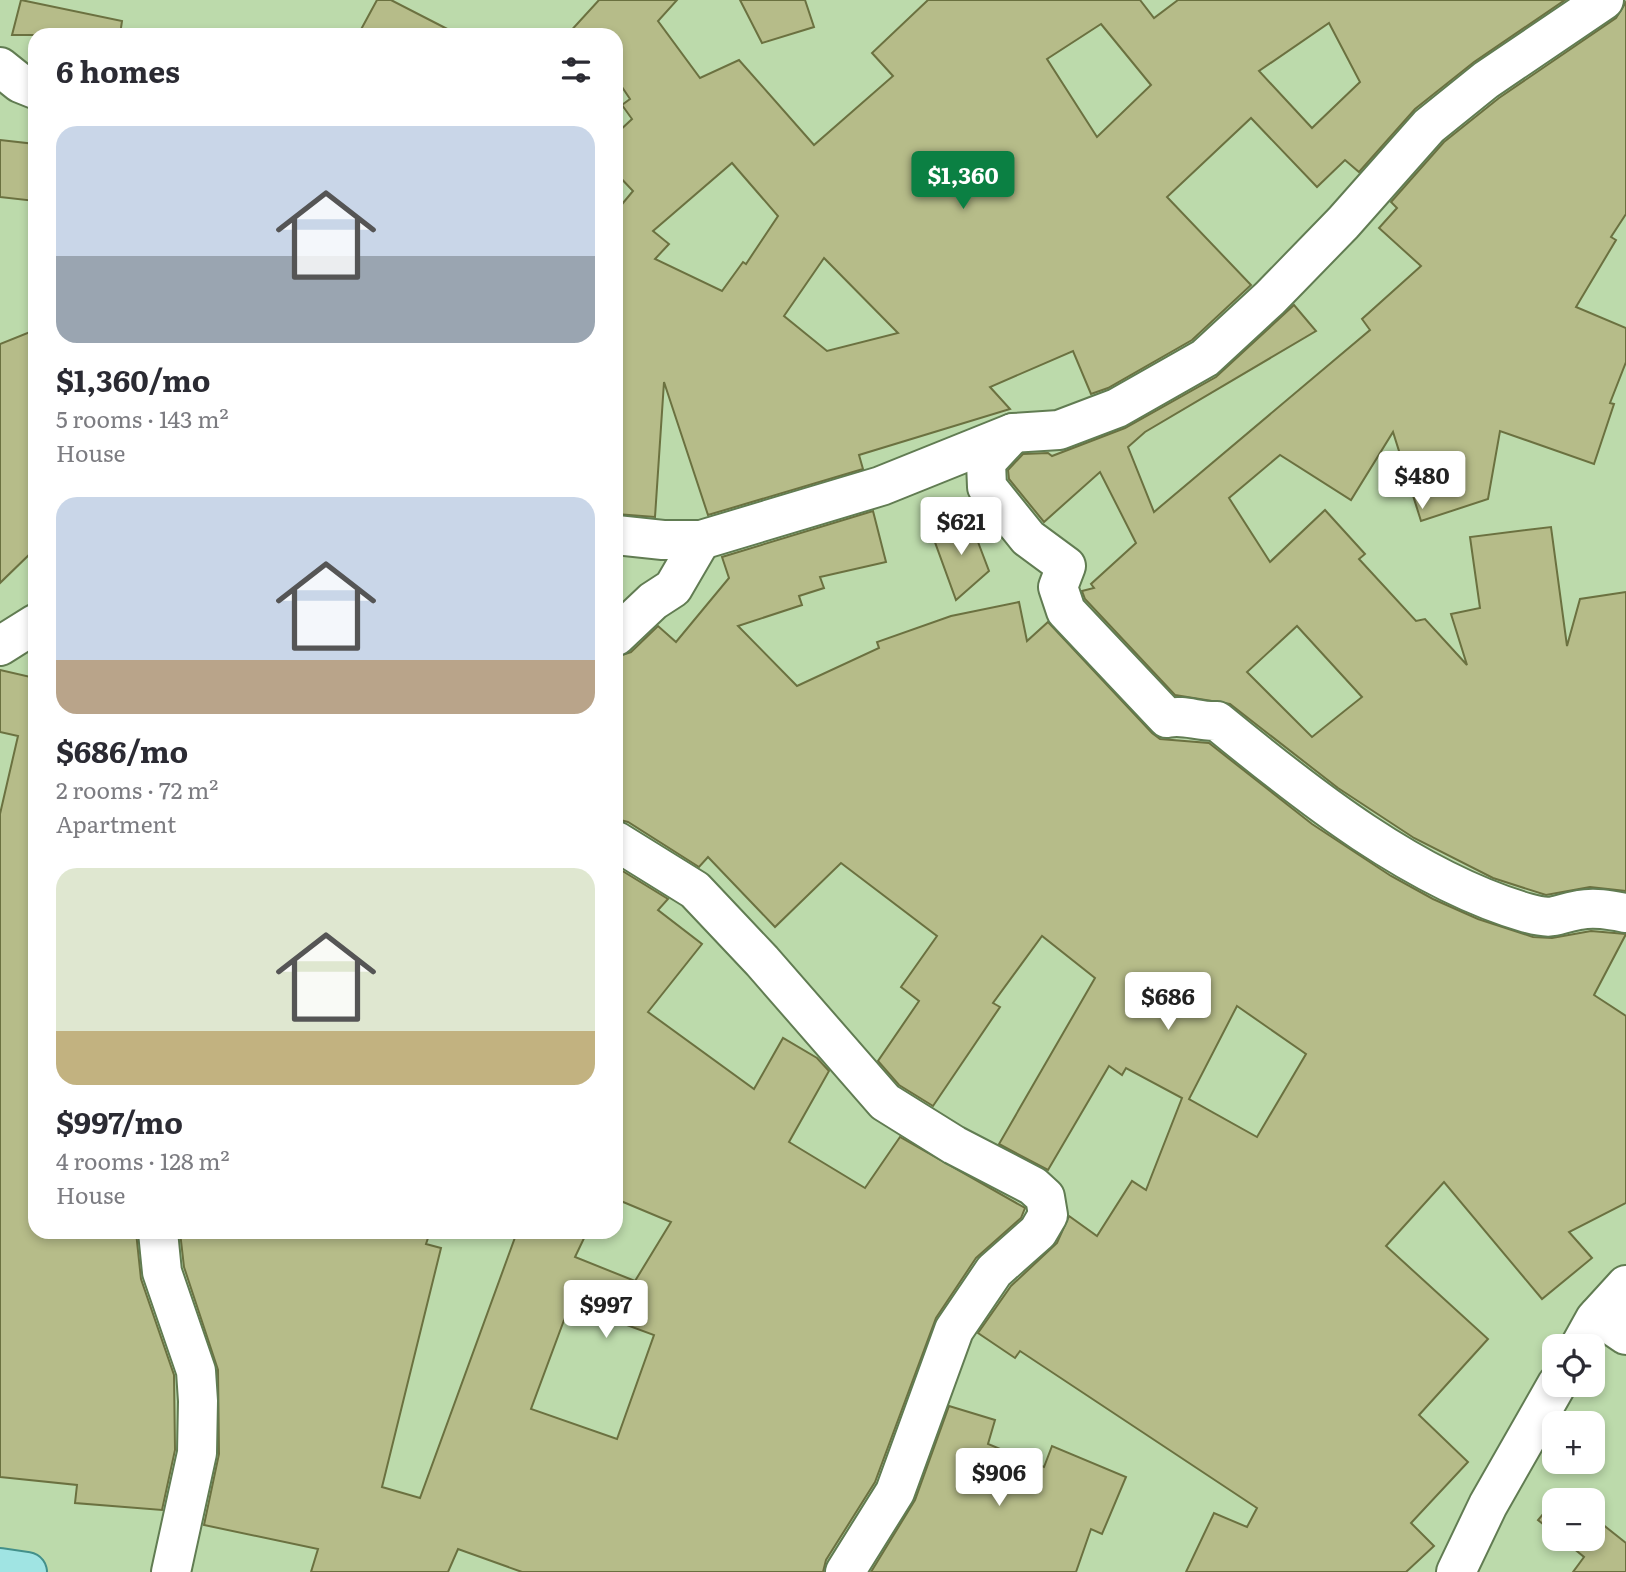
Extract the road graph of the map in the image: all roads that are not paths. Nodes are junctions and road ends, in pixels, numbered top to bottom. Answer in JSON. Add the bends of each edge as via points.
{"nodes":[{"id":1,"x":1604,"y":0,"type":"edge"},
{"id":2,"x":0,"y":67,"type":"edge"},
{"id":3,"x":28,"y":86,"type":"edge"},
{"id":4,"x":1013,"y":433,"type":"junction"},
{"id":5,"x":623,"y":536,"type":"edge"},
{"id":6,"x":701,"y":540,"type":"junction"},
{"id":7,"x":28,"y":628,"type":"edge"},
{"id":8,"x":623,"y":629,"type":"edge"},
{"id":9,"x":0,"y":646,"type":"edge"},
{"id":10,"x":623,"y":845,"type":"edge"},
{"id":11,"x":1626,"y":913,"type":"edge"},
{"id":12,"x":160,"y":1239,"type":"edge"},
{"id":13,"x":1626,"y":1285,"type":"edge"},
{"id":14,"x":1601,"y":1332,"type":"edge"},
{"id":15,"x":1550,"y":1397,"type":"edge"},
{"id":16,"x":0,"y":1568,"type":"edge"},
{"id":17,"x":27,"y":1572,"type":"edge"},
{"id":18,"x":171,"y":1572,"type":"edge"},
{"id":19,"x":845,"y":1572,"type":"edge"},
{"id":20,"x":1456,"y":1572,"type":"edge"}],
"edges":[{"from":1,"to":4,"type":"street","via":[[1486,80],[1429,126],[1270,298],[1205,358],[1117,408],[1059,430]]},
{"from":2,"to":3,"type":"street"},
{"from":4,"to":6,"type":"street","via":[[881,486]]},
{"from":4,"to":11,"type":"street","via":[[986,461],[986,487],[1028,538],[1066,566],[1058,587],[1066,611],[1167,718],[1182,715],[1197,722],[1217,722],[1330,813],[1459,887],[1553,919],[1577,910]]},
{"from":5,"to":6,"type":"street"},
{"from":6,"to":8,"type":"street","via":[[673,588]]},
{"from":7,"to":9,"type":"street"},
{"from":10,"to":19,"type":"street","via":[[695,890],[885,1102],[1045,1197],[1048,1214],[1038,1232],[994,1271],[954,1329],[895,1492]]},
{"from":12,"to":18,"type":"street","via":[[162,1272],[196,1371],[198,1401],[197,1453]]},
{"from":13,"to":14,"type":"street"},
{"from":15,"to":20,"type":"street"},
{"from":16,"to":17,"type":"main road"}]}
